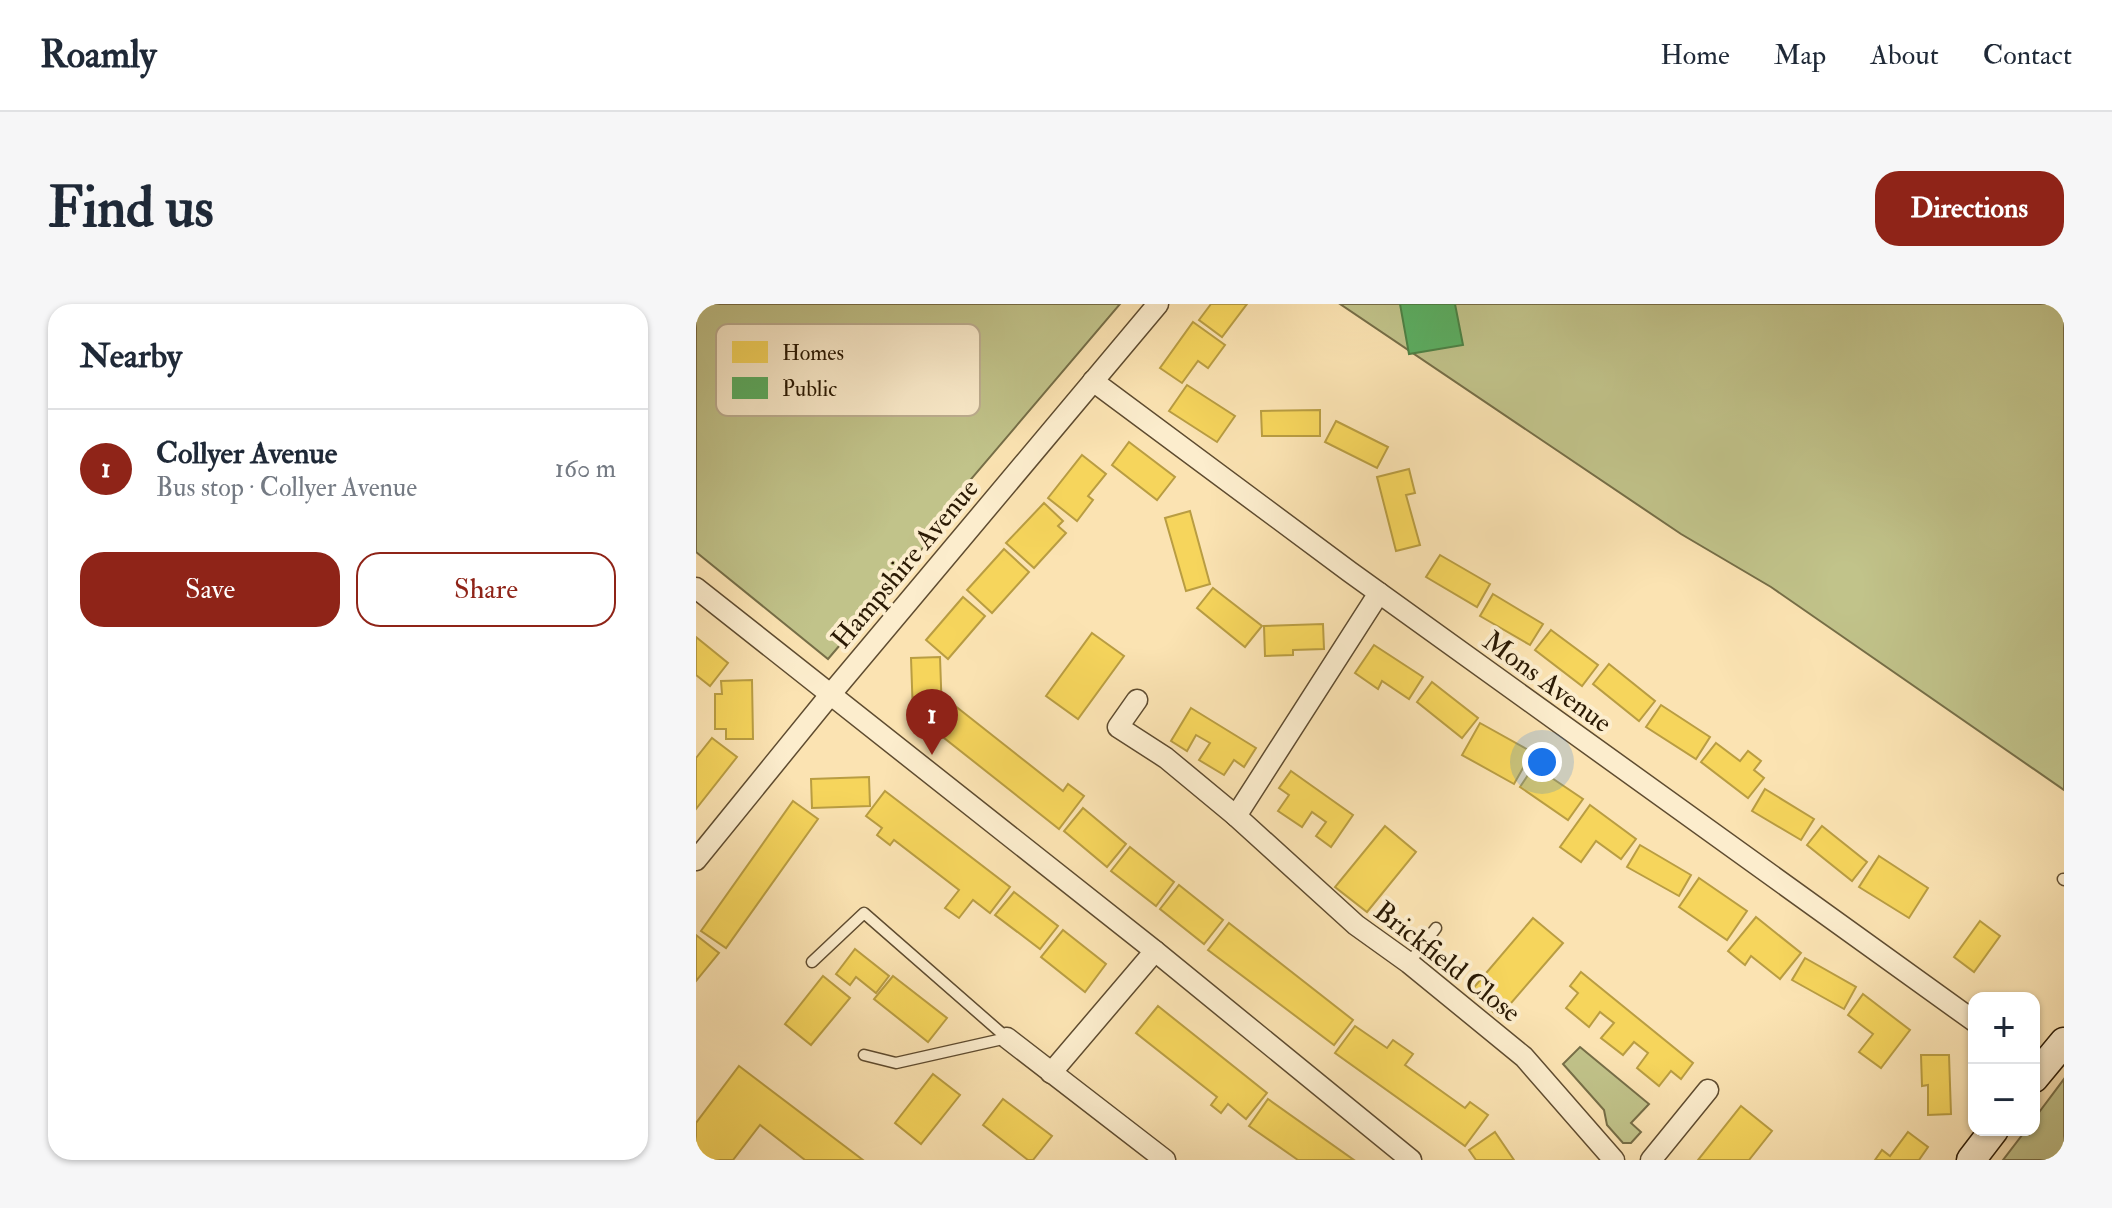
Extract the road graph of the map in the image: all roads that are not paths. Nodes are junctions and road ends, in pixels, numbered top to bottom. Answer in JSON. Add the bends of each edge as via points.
{"nodes":[{"id":1,"x":1158,"y":304,"type":"edge"},
{"id":2,"x":1093,"y":381,"type":"junction"},
{"id":3,"x":696,"y":588,"type":"edge"},
{"id":4,"x":1379,"y":593,"type":"junction"},
{"id":5,"x":830,"y":695,"type":"junction"},
{"id":6,"x":1137,"y":700,"type":"dead end"},
{"id":7,"x":1236,"y":816,"type":"junction"},
{"id":8,"x":696,"y":860,"type":"edge"},
{"id":9,"x":1436,"y":928,"type":"dead end"},
{"id":10,"x":1155,"y":951,"type":"junction"},
{"id":11,"x":812,"y":962,"type":"dead end"},
{"id":12,"x":1409,"y":963,"type":"junction"},
{"id":13,"x":1968,"y":1017,"type":"edge"},
{"id":14,"x":1007,"y":1038,"type":"junction"},
{"id":15,"x":2064,"y":1042,"type":"edge"},
{"id":16,"x":864,"y":1055,"type":"dead end"},
{"id":17,"x":2040,"y":1068,"type":"edge"},
{"id":18,"x":1051,"y":1073,"type":"junction"},
{"id":19,"x":1708,"y":1090,"type":"dead end"},
{"id":20,"x":1989,"y":1136,"type":"edge"},
{"id":21,"x":1165,"y":1160,"type":"edge"},
{"id":22,"x":1411,"y":1160,"type":"edge"},
{"id":23,"x":1614,"y":1160,"type":"edge"},
{"id":24,"x":1651,"y":1160,"type":"edge"},
{"id":25,"x":1971,"y":1160,"type":"edge"}],
"edges":[{"from":1,"to":2,"type":"street","name":"Hampshire Avenue"},
{"from":2,"to":4,"type":"street","name":"Mons Avenue"},
{"from":2,"to":5,"type":"street","name":"Hampshire Avenue"},
{"from":3,"to":5,"type":"street"},
{"from":4,"to":7,"type":"street"},
{"from":4,"to":13,"type":"street","name":"Mons Avenue"},
{"from":5,"to":8,"type":"street","name":"Hampshire Avenue"},
{"from":5,"to":10,"type":"street"},
{"from":6,"to":7,"type":"street","name":"Brickfield Close","via":[[1118,727],[1166,758]]},
{"from":7,"to":12,"type":"street","name":"Brickfield Close","via":[[1356,925]]},
{"from":9,"to":12,"type":"lane"},
{"from":10,"to":18,"type":"street"},
{"from":10,"to":22,"type":"street"},
{"from":11,"to":14,"type":"lane","via":[[864,913]]},
{"from":12,"to":23,"type":"street","name":"Brickfield Close","via":[[1524,1057]]},
{"from":14,"to":16,"type":"lane","via":[[896,1063]]},
{"from":14,"to":18,"type":"street"},
{"from":15,"to":17,"type":"street"},
{"from":18,"to":21,"type":"street"},
{"from":19,"to":24,"type":"street"},
{"from":20,"to":25,"type":"street"}]}
